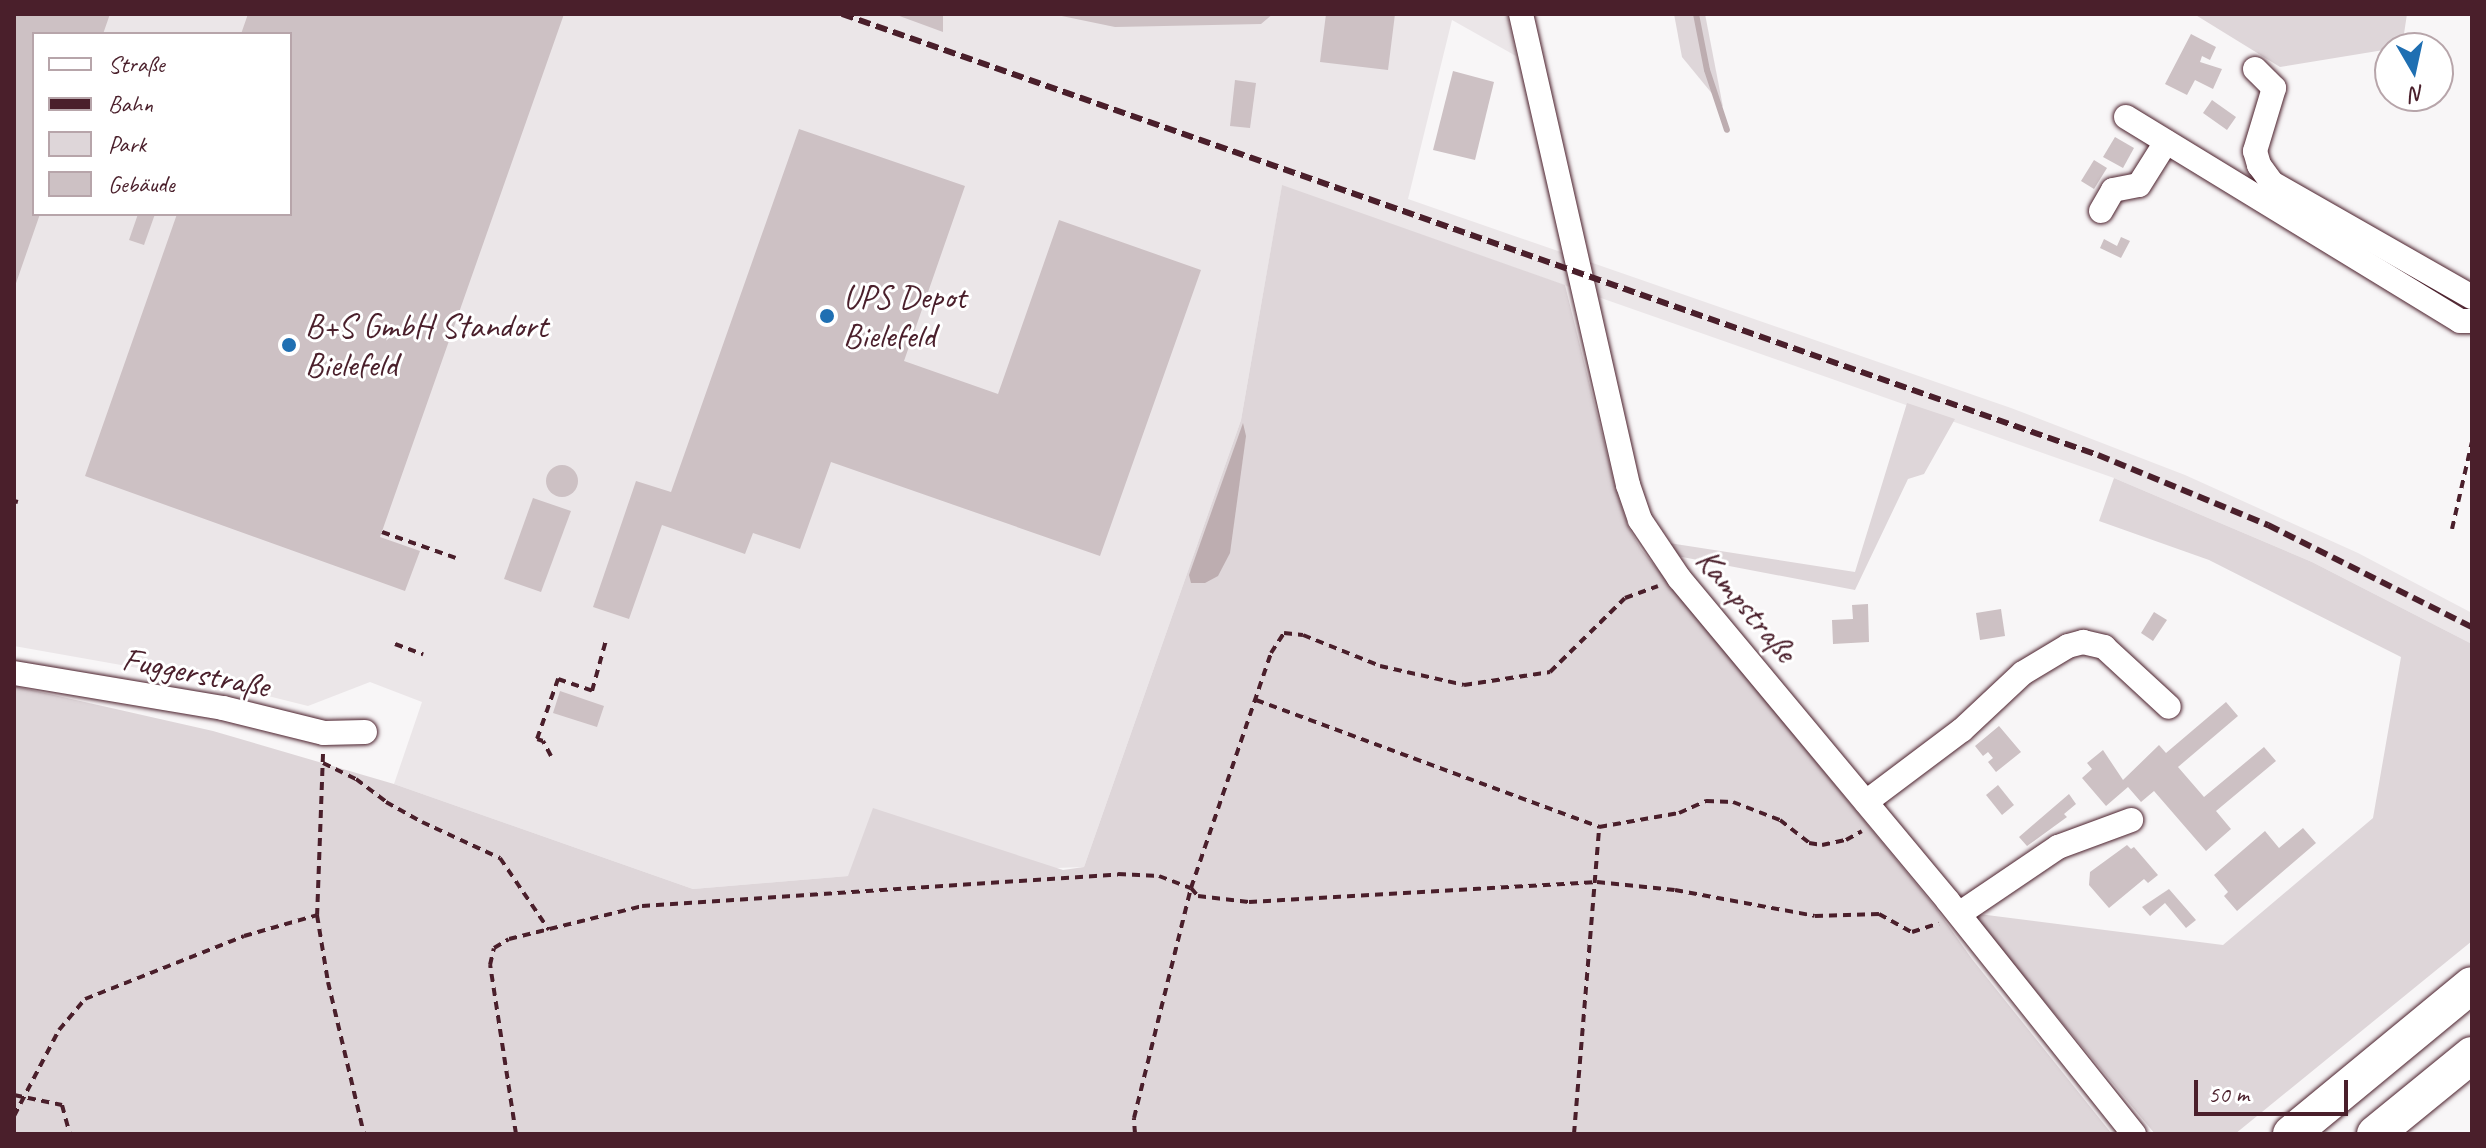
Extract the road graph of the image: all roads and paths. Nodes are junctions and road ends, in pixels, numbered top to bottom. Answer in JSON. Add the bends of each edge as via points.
{"nodes":[{"id":1,"x":1521,"y":14,"type":"edge"},
{"id":2,"x":2255,"y":69,"type":"dead end"},
{"id":3,"x":2126,"y":117,"type":"dead end"},
{"id":4,"x":2166,"y":142,"type":"junction"},
{"id":5,"x":2101,"y":211,"type":"dead end"},
{"id":6,"x":2472,"y":297,"type":"edge"},
{"id":7,"x":2472,"y":321,"type":"edge"},
{"id":8,"x":2472,"y":442,"type":"edge"},
{"id":9,"x":2452,"y":529,"type":"dead end"},
{"id":10,"x":382,"y":532,"type":"dead end"},
{"id":11,"x":456,"y":558,"type":"dead end"},
{"id":12,"x":1679,"y":578,"type":"junction"},
{"id":13,"x":606,"y":640,"type":"dead end"},
{"id":14,"x":395,"y":644,"type":"dead end"},
{"id":15,"x":423,"y":654,"type":"dead end"},
{"id":16,"x":14,"y":673,"type":"edge"},
{"id":17,"x":1256,"y":700,"type":"junction"},
{"id":18,"x":2169,"y":707,"type":"dead end"},
{"id":19,"x":365,"y":732,"type":"dead end"},
{"id":20,"x":551,"y":756,"type":"dead end"},
{"id":21,"x":1874,"y":811,"type":"junction"},
{"id":22,"x":2131,"y":820,"type":"dead end"},
{"id":23,"x":1599,"y":827,"type":"junction"},
{"id":24,"x":1597,"y":882,"type":"junction"},
{"id":25,"x":1191,"y":888,"type":"junction"},
{"id":26,"x":1959,"y":914,"type":"junction"},
{"id":27,"x":317,"y":915,"type":"junction"},
{"id":28,"x":549,"y":930,"type":"junction"},
{"id":29,"x":2466,"y":986,"type":"edge"},
{"id":30,"x":2472,"y":1055,"type":"edge"},
{"id":31,"x":14,"y":1095,"type":"edge"},
{"id":32,"x":26,"y":1097,"type":"junction"},
{"id":33,"x":14,"y":1116,"type":"edge"},
{"id":34,"x":70,"y":1134,"type":"edge"},
{"id":35,"x":364,"y":1134,"type":"edge"},
{"id":36,"x":516,"y":1134,"type":"edge"},
{"id":37,"x":1135,"y":1134,"type":"edge"},
{"id":38,"x":1574,"y":1134,"type":"edge"},
{"id":39,"x":2134,"y":1134,"type":"edge"},
{"id":40,"x":2291,"y":1134,"type":"edge"},
{"id":41,"x":2375,"y":1134,"type":"edge"}],
"edges":[{"from":1,"to":12,"type":"street","name":"Kampstraße","via":[[1628,485],[1640,520]]},
{"from":2,"to":6,"type":"street","via":[[2274,88],[2255,151],[2272,183]]},
{"from":3,"to":4,"type":"street"},
{"from":4,"to":5,"type":"street","via":[[2139,185],[2113,190]]},
{"from":4,"to":7,"type":"street","via":[[2460,321]]},
{"from":8,"to":9,"type":"path"},
{"from":10,"to":11,"type":"path"},
{"from":12,"to":17,"type":"path","via":[[1625,598],[1550,672],[1464,685],[1380,666],[1303,635],[1284,633],[1271,653]]},
{"from":12,"to":21,"type":"street","name":"Kampstraße"},
{"from":13,"to":20,"type":"path","via":[[592,691],[558,679],[537,739]]},
{"from":14,"to":15,"type":"path"},
{"from":16,"to":19,"type":"street","name":"Fuggerstraße","via":[[223,708],[324,733]]},
{"from":17,"to":23,"type":"path"},
{"from":17,"to":25,"type":"path"},
{"from":18,"to":21,"type":"street","via":[[2104,647],[2083,642],[2068,646],[2023,673]]},
{"from":21,"to":23,"type":"path","via":[[1846,840],[1822,845],[1809,843],[1780,820],[1733,802],[1706,801],[1679,813]]},
{"from":21,"to":26,"type":"street","name":"Kampstraße"},
{"from":22,"to":26,"type":"street","via":[[2058,847]]},
{"from":23,"to":24,"type":"path"},
{"from":24,"to":25,"type":"path","via":[[1249,902],[1198,896]]},
{"from":24,"to":26,"type":"path","via":[[1675,890],[1815,916],[1879,914],[1912,932]]},
{"from":24,"to":38,"type":"path"},
{"from":25,"to":28,"type":"path","via":[[1159,876],[1118,874],[642,906]]},
{"from":25,"to":37,"type":"path","via":[[1134,1118]]},
{"from":26,"to":39,"type":"street","name":"Kampstraße"},
{"from":27,"to":28,"type":"path","via":[[323,760],[410,815],[500,858]]},
{"from":27,"to":32,"type":"path","via":[[244,936],[85,999],[59,1030]]},
{"from":27,"to":35,"type":"path"},
{"from":28,"to":36,"type":"path","via":[[509,939],[494,948],[490,965]]},
{"from":29,"to":40,"type":"highway"},
{"from":30,"to":41,"type":"highway"},
{"from":31,"to":32,"type":"path"},
{"from":32,"to":33,"type":"path"},
{"from":32,"to":34,"type":"path","via":[[62,1105]]}]}
